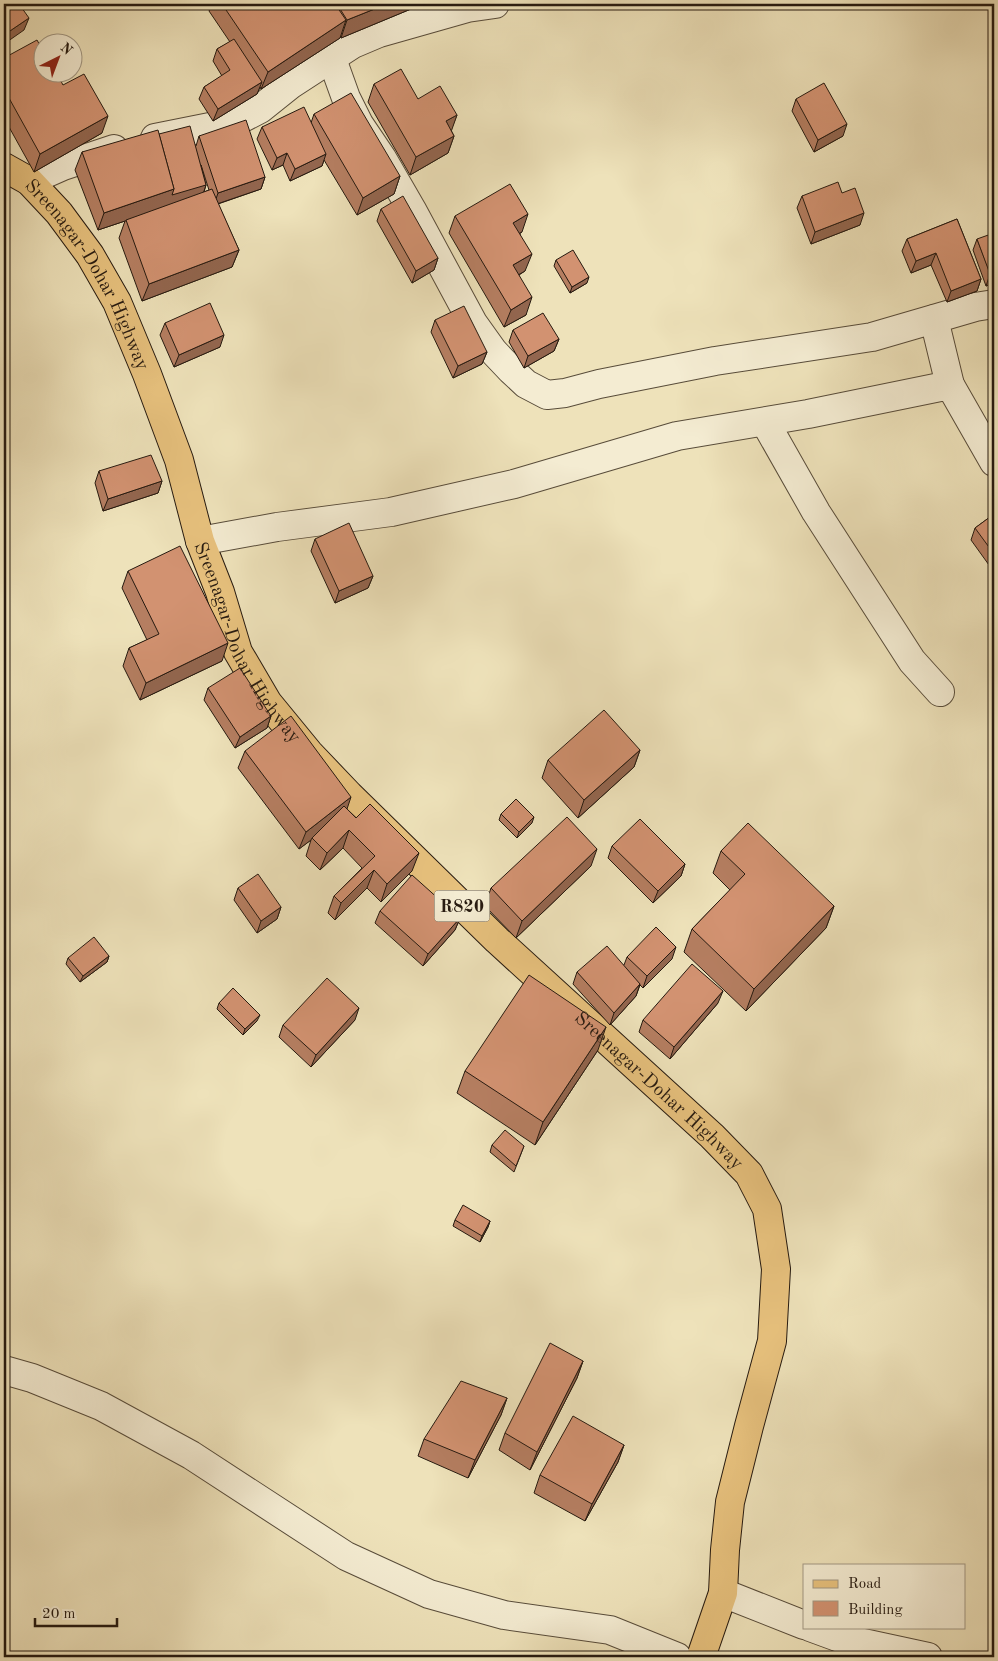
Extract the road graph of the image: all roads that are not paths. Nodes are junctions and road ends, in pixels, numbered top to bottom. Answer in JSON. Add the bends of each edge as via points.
{"nodes":[{"id":1,"x":495,"y":4,"type":"edge"},
{"id":2,"x":332,"y":59,"type":"junction"},
{"id":3,"x":4,"y":167,"type":"edge"},
{"id":4,"x":29,"y":181,"type":"junction"},
{"id":5,"x":994,"y":304,"type":"edge"},
{"id":6,"x":934,"y":319,"type":"junction"},
{"id":7,"x":950,"y":385,"type":"junction"},
{"id":8,"x":765,"y":422,"type":"junction"},
{"id":9,"x":994,"y":462,"type":"edge"},
{"id":10,"x":200,"y":542,"type":"junction"},
{"id":11,"x":940,"y":692,"type":"dead end"},
{"id":12,"x":4,"y":1370,"type":"edge"},
{"id":13,"x":724,"y":1593,"type":"junction"},
{"id":14,"x":803,"y":1625,"type":"edge"},
{"id":15,"x":813,"y":1628,"type":"edge"},
{"id":16,"x":677,"y":1657,"type":"edge"},
{"id":17,"x":701,"y":1657,"type":"edge"},
{"id":18,"x":928,"y":1657,"type":"edge"}],
"edges":[{"from":1,"to":2,"type":"street","via":[[467,8],[379,33],[353,44]]},
{"from":2,"to":4,"type":"street","via":[[260,110],[234,122],[101,152]]},
{"from":2,"to":6,"type":"street","via":[[359,124],[412,210],[473,323],[511,370],[526,384],[547,395],[715,361],[872,337]]},
{"from":3,"to":4,"type":"main road","name":"Sreenagar-Dohar Highway","number":"R820"},
{"from":4,"to":10,"type":"main road","name":"Sreenagar-Dohar Highway","number":"R820","via":[[59,213],[90,255],[117,302],[179,460]]},
{"from":5,"to":6,"type":"street"},
{"from":6,"to":7,"type":"street"},
{"from":7,"to":8,"type":"street"},
{"from":7,"to":9,"type":"street"},
{"from":8,"to":10,"type":"street","via":[[677,436],[514,484],[391,512]]},
{"from":8,"to":11,"type":"street","via":[[816,512],[912,660]]},
{"from":10,"to":13,"type":"main road","name":"Sreenagar-Dohar Highway","number":"R820","via":[[220,592],[238,652],[268,703],[309,752],[497,940],[712,1136],[749,1174],[767,1208],[776,1269],[772,1341],[730,1502]]},
{"from":12,"to":16,"type":"street","via":[[102,1406],[191,1455],[346,1556],[429,1594],[504,1615],[610,1630]]},
{"from":13,"to":14,"type":"street"},
{"from":13,"to":17,"type":"main road","name":"Sreenagar-Dohar Highway","number":"R820"},
{"from":15,"to":18,"type":"street","via":[[840,1638]]}]}
